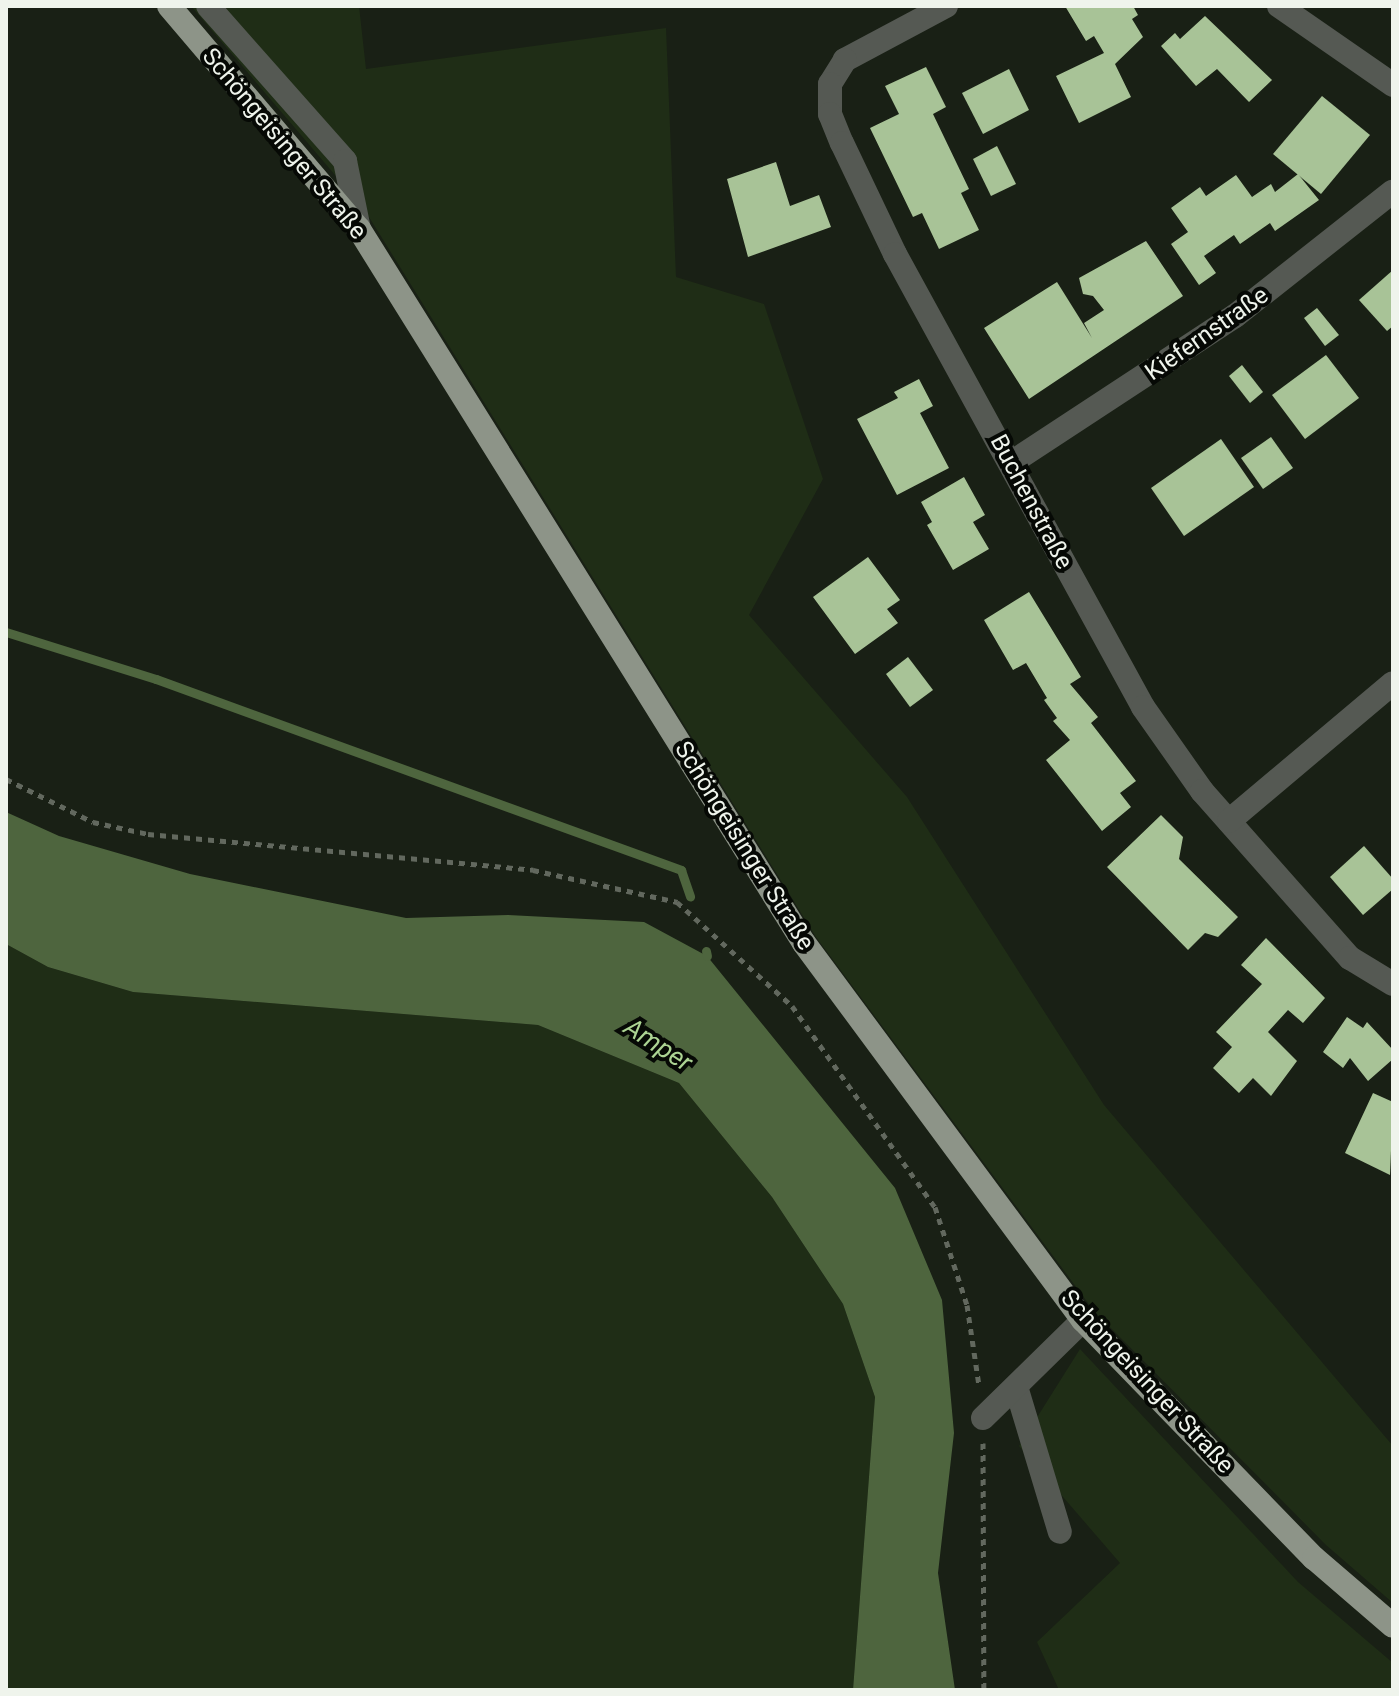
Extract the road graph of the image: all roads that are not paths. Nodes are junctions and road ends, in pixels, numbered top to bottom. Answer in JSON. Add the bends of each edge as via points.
{"nodes":[{"id":1,"x":169,"y":6,"type":"edge"},
{"id":2,"x":208,"y":6,"type":"edge"},
{"id":3,"x":946,"y":6,"type":"edge"},
{"id":4,"x":1295,"y":10,"type":"edge"},
{"id":5,"x":1393,"y":85,"type":"edge"},
{"id":6,"x":1393,"y":191,"type":"edge"},
{"id":7,"x":359,"y":229,"type":"junction"},
{"id":8,"x":1011,"y":463,"type":"junction"},
{"id":9,"x":1393,"y":683,"type":"edge"},
{"id":10,"x":1229,"y":821,"type":"junction"},
{"id":11,"x":1393,"y":984,"type":"edge"},
{"id":12,"x":1083,"y":1320,"type":"junction"},
{"id":13,"x":1017,"y":1390,"type":"junction"},
{"id":14,"x":983,"y":1418,"type":"road end"},
{"id":15,"x":1060,"y":1532,"type":"dead end"},
{"id":16,"x":1393,"y":1626,"type":"edge"}],
"edges":[{"from":1,"to":7,"type":"main road","name":"Schöngeisinger Straße"},
{"from":2,"to":7,"type":"street","via":[[345,161]]},
{"from":3,"to":8,"type":"street","name":"Buchenstraße","via":[[845,60],[830,84],[830,114],[895,254]]},
{"from":4,"to":5,"type":"street"},
{"from":6,"to":8,"type":"street","name":"Kiefernstraße","via":[[1235,316]]},
{"from":7,"to":12,"type":"main road","name":"Schöngeisinger Straße","via":[[804,943]]},
{"from":8,"to":10,"type":"street","name":"Buchenstraße","via":[[1143,707]]},
{"from":9,"to":10,"type":"street"},
{"from":10,"to":11,"type":"street","name":"Buchenstraße","via":[[1350,958]]},
{"from":12,"to":13,"type":"street"},
{"from":12,"to":16,"type":"main road","name":"Schöngeisinger Straße","via":[[1314,1558]]},
{"from":13,"to":14,"type":"street"},
{"from":13,"to":15,"type":"street"}]}
